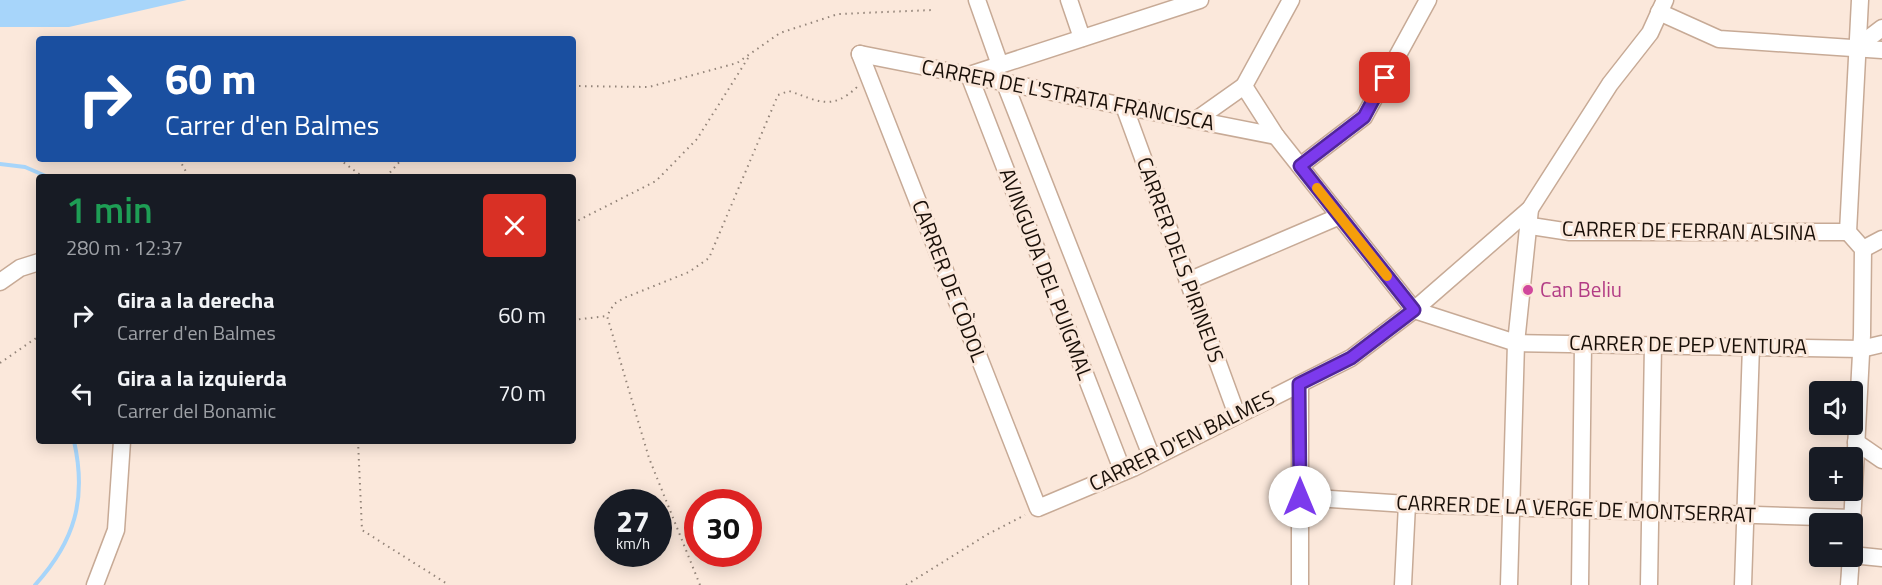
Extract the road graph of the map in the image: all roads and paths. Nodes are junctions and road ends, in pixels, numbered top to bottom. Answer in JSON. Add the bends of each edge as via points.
{"nodes":[{"id":1,"x":977,"y":0,"type":"edge"},
{"id":2,"x":1069,"y":0,"type":"edge"},
{"id":3,"x":1200,"y":0,"type":"edge"},
{"id":4,"x":1292,"y":0,"type":"edge"},
{"id":5,"x":1428,"y":0,"type":"edge"},
{"id":6,"x":1860,"y":0,"type":"edge"},
{"id":7,"x":1159,"y":6,"type":"edge"},
{"id":8,"x":1662,"y":6,"type":"edge"},
{"id":9,"x":933,"y":10,"type":"dead end"},
{"id":10,"x":1882,"y":28,"type":"edge"},
{"id":11,"x":1082,"y":38,"type":"junction"},
{"id":12,"x":1857,"y":47,"type":"junction"},
{"id":13,"x":1882,"y":50,"type":"edge"},
{"id":14,"x":752,"y":52,"type":"junction"},
{"id":15,"x":860,"y":54,"type":"joint"},
{"id":16,"x":1002,"y":73,"type":"junction"},
{"id":17,"x":969,"y":75,"type":"junction"},
{"id":18,"x":869,"y":76,"type":"junction"},
{"id":19,"x":576,"y":86,"type":"edge"},
{"id":20,"x":1244,"y":86,"type":"junction"},
{"id":21,"x":1124,"y":106,"type":"junction"},
{"id":22,"x":1196,"y":120,"type":"junction"},
{"id":23,"x":1276,"y":135,"type":"junction"},
{"id":24,"x":343,"y":162,"type":"edge"},
{"id":25,"x":399,"y":162,"type":"edge"},
{"id":26,"x":1300,"y":166,"type":"junction"},
{"id":27,"x":359,"y":174,"type":"edge"},
{"id":28,"x":389,"y":174,"type":"edge"},
{"id":29,"x":1530,"y":209,"type":"junction"},
{"id":30,"x":1340,"y":216,"type":"junction"},
{"id":31,"x":576,"y":221,"type":"edge"},
{"id":32,"x":1531,"y":226,"type":"junction"},
{"id":33,"x":1848,"y":232,"type":"junction"},
{"id":34,"x":1882,"y":239,"type":"edge"},
{"id":35,"x":1863,"y":249,"type":"junction"},
{"id":36,"x":36,"y":263,"type":"edge"},
{"id":37,"x":1188,"y":281,"type":"junction"},
{"id":38,"x":0,"y":282,"type":"edge"},
{"id":39,"x":1414,"y":310,"type":"junction"},
{"id":40,"x":607,"y":316,"type":"junction"},
{"id":41,"x":576,"y":320,"type":"edge"},
{"id":42,"x":36,"y":338,"type":"edge"},
{"id":43,"x":1516,"y":343,"type":"junction"},
{"id":44,"x":1583,"y":344,"type":"junction"},
{"id":45,"x":1653,"y":344,"type":"junction"},
{"id":46,"x":1882,"y":344,"type":"edge"},
{"id":47,"x":1751,"y":346,"type":"junction"},
{"id":48,"x":1861,"y":349,"type":"junction"},
{"id":49,"x":0,"y":363,"type":"edge"},
{"id":50,"x":1299,"y":384,"type":"junction"},
{"id":51,"x":1237,"y":415,"type":"junction"},
{"id":52,"x":1857,"y":442,"type":"junction"},
{"id":53,"x":122,"y":444,"type":"edge"},
{"id":54,"x":358,"y":444,"type":"edge"},
{"id":55,"x":1152,"y":458,"type":"junction"},
{"id":56,"x":1882,"y":460,"type":"edge"},
{"id":57,"x":1123,"y":472,"type":"junction"},
{"id":58,"x":1300,"y":497,"type":"junction"},
{"id":59,"x":1407,"y":504,"type":"junction"},
{"id":60,"x":1511,"y":506,"type":"junction"},
{"id":61,"x":1038,"y":508,"type":"junction"},
{"id":62,"x":1582,"y":508,"type":"junction"},
{"id":63,"x":1650,"y":510,"type":"junction"},
{"id":64,"x":1853,"y":513,"type":"edge"},
{"id":65,"x":1746,"y":514,"type":"junction"},
{"id":66,"x":1809,"y":518,"type":"edge"},
{"id":67,"x":1863,"y":557,"type":"edge"},
{"id":68,"x":1882,"y":558,"type":"edge"},
{"id":69,"x":1851,"y":567,"type":"edge"},
{"id":70,"x":95,"y":585,"type":"edge"},
{"id":71,"x":449,"y":585,"type":"edge"},
{"id":72,"x":700,"y":585,"type":"edge"},
{"id":73,"x":906,"y":585,"type":"edge"},
{"id":74,"x":1300,"y":585,"type":"edge"},
{"id":75,"x":1403,"y":585,"type":"edge"},
{"id":76,"x":1509,"y":585,"type":"edge"},
{"id":77,"x":1580,"y":585,"type":"edge"},
{"id":78,"x":1649,"y":585,"type":"edge"},
{"id":79,"x":1743,"y":585,"type":"edge"},
{"id":80,"x":1849,"y":585,"type":"edge"}],
"edges":[{"from":1,"to":16,"type":"street","name":"AVINGUDA DEL PUIGMAL"},
{"from":2,"to":11,"type":"street"},
{"from":3,"to":7,"type":"street"},
{"from":4,"to":20,"type":"street"},
{"from":5,"to":26,"type":"street","via":[[1364,117]]},
{"from":6,"to":12,"type":"street"},
{"from":7,"to":11,"type":"street"},
{"from":8,"to":12,"type":"street","via":[[1719,39]]},
{"from":8,"to":29,"type":"street","name":"CARRER D'EN BALMES","via":[[1650,33],[1610,84]]},
{"from":9,"to":14,"type":"path","via":[[838,14],[780,33]]},
{"from":10,"to":12,"type":"street"},
{"from":11,"to":16,"type":"street"},
{"from":12,"to":13,"type":"street"},
{"from":12,"to":33,"type":"street"},
{"from":14,"to":19,"type":"path","via":[[737,63],[649,87]]},
{"from":14,"to":31,"type":"path","via":[[697,139],[656,181]]},
{"from":15,"to":17,"type":"street","name":"CARRER DE L'STRATA FRANCISCA"},
{"from":15,"to":18,"type":"street","name":"CARRER DE CÒDOL"},
{"from":16,"to":17,"type":"street"},
{"from":16,"to":21,"type":"street","name":"CARRER DE L'STRATA FRANCISCA"},
{"from":16,"to":55,"type":"street","name":"AVINGUDA DEL PUIGMAL"},
{"from":17,"to":57,"type":"street","name":"AVINGUDA DEL PUIGMAL"},
{"from":18,"to":40,"type":"path","via":[[849,95],[829,103],[813,102],[789,91],[778,95],[709,258],[689,272],[614,304]]},
{"from":18,"to":61,"type":"street","name":"CARRER DE CÒDOL"},
{"from":20,"to":22,"type":"street"},
{"from":20,"to":23,"type":"street"},
{"from":21,"to":22,"type":"street","name":"CARRER DE L'STRATA FRANCISCA"},
{"from":21,"to":37,"type":"street","name":"CARRER DELS PIRINEUS"},
{"from":22,"to":23,"type":"street","name":"CARRER DE L'STRATA FRANCISCA"},
{"from":23,"to":26,"type":"street"},
{"from":24,"to":27,"type":"path"},
{"from":25,"to":28,"type":"path"},
{"from":26,"to":30,"type":"street"},
{"from":29,"to":32,"type":"street"},
{"from":29,"to":39,"type":"street","name":"CARRER D'EN BALMES"},
{"from":30,"to":37,"type":"street"},
{"from":30,"to":39,"type":"street"},
{"from":32,"to":33,"type":"street","name":"CARRER DE FERRAN ALSINA","via":[[1570,232]]},
{"from":32,"to":43,"type":"street"},
{"from":33,"to":35,"type":"street"},
{"from":34,"to":35,"type":"street"},
{"from":35,"to":48,"type":"street"},
{"from":36,"to":38,"type":"street","via":[[20,267]]},
{"from":37,"to":51,"type":"street","name":"CARRER DELS PIRINEUS"},
{"from":39,"to":43,"type":"street","name":"CARRER DE PEP VENTURA"},
{"from":39,"to":50,"type":"street","name":"CARRER D'EN BALMES","via":[[1351,358]]},
{"from":40,"to":41,"type":"path"},
{"from":40,"to":72,"type":"path","via":[[649,458]]},
{"from":42,"to":49,"type":"path"},
{"from":43,"to":44,"type":"street","name":"CARRER DE PEP VENTURA"},
{"from":43,"to":60,"type":"street"},
{"from":44,"to":45,"type":"street","name":"CARRER DE PEP VENTURA"},
{"from":44,"to":62,"type":"street"},
{"from":45,"to":47,"type":"street","name":"CARRER DE PEP VENTURA"},
{"from":45,"to":63,"type":"street"},
{"from":46,"to":48,"type":"street","name":"CARRER DE PEP VENTURA"},
{"from":47,"to":48,"type":"street","name":"CARRER DE PEP VENTURA"},
{"from":47,"to":65,"type":"street"},
{"from":48,"to":52,"type":"street"},
{"from":50,"to":51,"type":"street","name":"CARRER D'EN BALMES"},
{"from":50,"to":58,"type":"street"},
{"from":51,"to":55,"type":"street","name":"CARRER D'EN BALMES"},
{"from":52,"to":56,"type":"street"},
{"from":52,"to":64,"type":"street"},
{"from":53,"to":70,"type":"street","via":[[116,530]]},
{"from":54,"to":71,"type":"path","via":[[362,530]]},
{"from":55,"to":57,"type":"street","name":"CARRER D'EN BALMES"},
{"from":57,"to":61,"type":"street","name":"CARRER D'EN BALMES"},
{"from":58,"to":59,"type":"street","name":"CARRER DE LA VERGE DE MONTSERRAT"},
{"from":58,"to":74,"type":"street"},
{"from":59,"to":60,"type":"street","name":"CARRER DE LA VERGE DE MONTSERRAT"},
{"from":59,"to":75,"type":"street"},
{"from":60,"to":62,"type":"street","name":"CARRER DE LA VERGE DE MONTSERRAT"},
{"from":60,"to":76,"type":"street"},
{"from":61,"to":73,"type":"path"},
{"from":62,"to":63,"type":"street","name":"CARRER DE LA VERGE DE MONTSERRAT"},
{"from":62,"to":77,"type":"street"},
{"from":63,"to":65,"type":"street","name":"CARRER DE LA VERGE DE MONTSERRAT"},
{"from":63,"to":78,"type":"street"},
{"from":65,"to":66,"type":"street","name":"CARRER DE LA VERGE DE MONTSERRAT"},
{"from":65,"to":79,"type":"street"},
{"from":67,"to":68,"type":"street"},
{"from":69,"to":80,"type":"street"}]}
